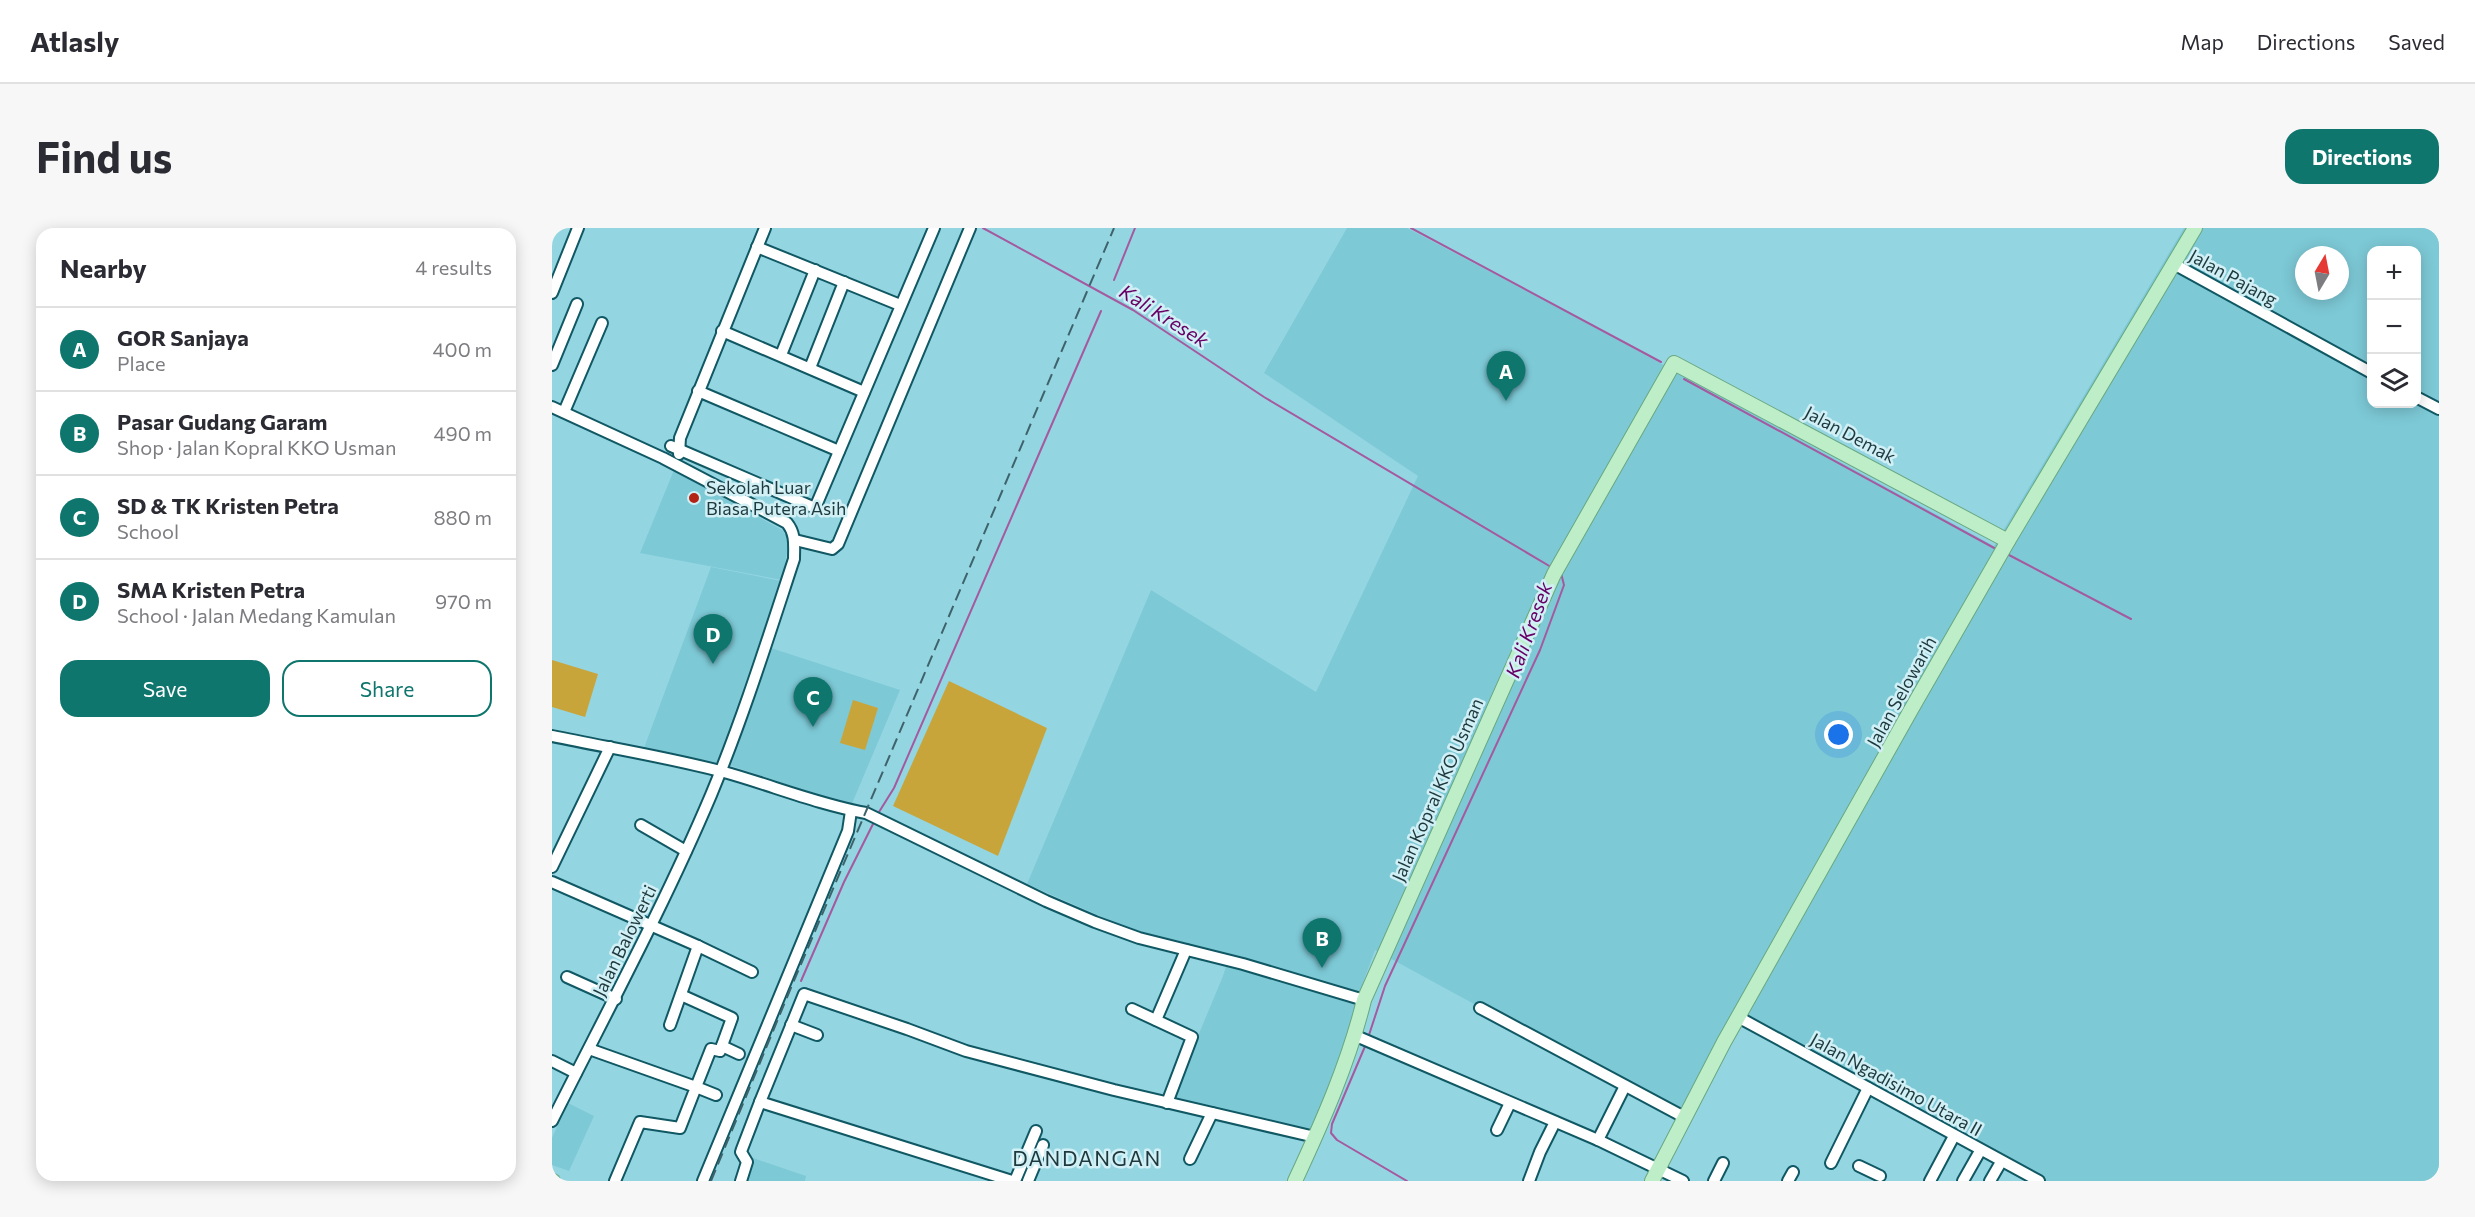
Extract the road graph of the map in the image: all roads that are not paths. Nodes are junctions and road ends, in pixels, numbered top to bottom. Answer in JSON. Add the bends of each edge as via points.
{"nodes":[{"id":1,"x":578,"y":228,"type":"edge"},
{"id":2,"x":765,"y":228,"type":"edge"},
{"id":3,"x":934,"y":228,"type":"edge"},
{"id":4,"x":970,"y":228,"type":"edge"},
{"id":5,"x":2195,"y":228,"type":"edge"},
{"id":6,"x":757,"y":247,"type":"junction"},
{"id":7,"x":2174,"y":264,"type":"junction"},
{"id":8,"x":815,"y":270,"type":"junction"},
{"id":9,"x":844,"y":282,"type":"junction"},
{"id":10,"x":552,"y":293,"type":"edge"},
{"id":11,"x":577,"y":304,"type":"dead end"},
{"id":12,"x":900,"y":305,"type":"junction"},
{"id":13,"x":602,"y":323,"type":"dead end"},
{"id":14,"x":722,"y":331,"type":"junction"},
{"id":15,"x":781,"y":355,"type":"junction"},
{"id":16,"x":1674,"y":363,"type":"joint"},
{"id":17,"x":552,"y":365,"type":"edge"},
{"id":18,"x":810,"y":368,"type":"junction"},
{"id":19,"x":2367,"y":370,"type":"edge"},
{"id":20,"x":698,"y":391,"type":"junction"},
{"id":21,"x":864,"y":392,"type":"junction"},
{"id":22,"x":2421,"y":400,"type":"edge"},
{"id":23,"x":552,"y":407,"type":"edge"},
{"id":24,"x":2439,"y":409,"type":"edge"},
{"id":25,"x":564,"y":412,"type":"junction"},
{"id":26,"x":677,"y":445,"type":"junction"},
{"id":27,"x":839,"y":451,"type":"junction"},
{"id":28,"x":663,"y":458,"type":"junction"},
{"id":29,"x":675,"y":464,"type":"junction"},
{"id":30,"x":795,"y":540,"type":"junction"},
{"id":31,"x":2008,"y":541,"type":"junction"},
{"id":32,"x":552,"y":736,"type":"edge"},
{"id":33,"x":610,"y":747,"type":"junction"},
{"id":34,"x":720,"y":771,"type":"junction"},
{"id":35,"x":851,"y":810,"type":"junction"},
{"id":36,"x":641,"y":825,"type":"dead end"},
{"id":37,"x":686,"y":850,"type":"junction"},
{"id":38,"x":552,"y":867,"type":"edge"},
{"id":39,"x":552,"y":882,"type":"edge"},
{"id":40,"x":651,"y":927,"type":"junction"},
{"id":41,"x":698,"y":946,"type":"junction"},
{"id":42,"x":1186,"y":950,"type":"junction"},
{"id":43,"x":752,"y":972,"type":"dead end"},
{"id":44,"x":567,"y":977,"type":"dead end"},
{"id":45,"x":681,"y":995,"type":"junction"},
{"id":46,"x":616,"y":999,"type":"junction"},
{"id":47,"x":1364,"y":1000,"type":"junction"},
{"id":48,"x":1480,"y":1008,"type":"dead end"},
{"id":49,"x":1132,"y":1009,"type":"dead end"},
{"id":50,"x":1738,"y":1017,"type":"junction"},
{"id":51,"x":1156,"y":1020,"type":"junction"},
{"id":52,"x":670,"y":1025,"type":"dead end"},
{"id":53,"x":791,"y":1025,"type":"junction"},
{"id":54,"x":817,"y":1035,"type":"dead end"},
{"id":55,"x":1362,"y":1038,"type":"junction"},
{"id":56,"x":722,"y":1046,"type":"junction"},
{"id":57,"x":589,"y":1048,"type":"junction"},
{"id":58,"x":740,"y":1054,"type":"dead end"},
{"id":59,"x":552,"y":1061,"type":"edge"},
{"id":60,"x":576,"y":1073,"type":"junction"},
{"id":61,"x":1624,"y":1086,"type":"junction"},
{"id":62,"x":696,"y":1087,"type":"junction"},
{"id":63,"x":1868,"y":1089,"type":"junction"},
{"id":64,"x":716,"y":1095,"type":"dead end"},
{"id":65,"x":760,"y":1102,"type":"junction"},
{"id":66,"x":1167,"y":1103,"type":"junction"},
{"id":67,"x":1510,"y":1103,"type":"junction"},
{"id":68,"x":1212,"y":1113,"type":"junction"},
{"id":69,"x":1684,"y":1117,"type":"junction"},
{"id":70,"x":552,"y":1121,"type":"edge"},
{"id":71,"x":1555,"y":1122,"type":"junction"},
{"id":72,"x":1497,"y":1130,"type":"dead end"},
{"id":73,"x":1036,"y":1131,"type":"dead end"},
{"id":74,"x":1954,"y":1136,"type":"junction"},
{"id":75,"x":1315,"y":1137,"type":"junction"},
{"id":76,"x":1599,"y":1140,"type":"junction"},
{"id":77,"x":1043,"y":1145,"type":"dead end"},
{"id":78,"x":1980,"y":1151,"type":"junction"},
{"id":79,"x":1190,"y":1159,"type":"dead end"},
{"id":80,"x":2001,"y":1162,"type":"junction"},
{"id":81,"x":1723,"y":1163,"type":"dead end"},
{"id":82,"x":1831,"y":1163,"type":"dead end"},
{"id":83,"x":1859,"y":1166,"type":"dead end"},
{"id":84,"x":1655,"y":1175,"type":"edge"},
{"id":85,"x":1880,"y":1179,"type":"edge"},
{"id":86,"x":615,"y":1181,"type":"edge"},
{"id":87,"x":703,"y":1181,"type":"edge"},
{"id":88,"x":741,"y":1181,"type":"edge"},
{"id":89,"x":1014,"y":1181,"type":"edge"},
{"id":90,"x":1029,"y":1181,"type":"edge"},
{"id":91,"x":1295,"y":1181,"type":"edge"},
{"id":92,"x":1529,"y":1181,"type":"edge"},
{"id":93,"x":1683,"y":1181,"type":"edge"},
{"id":94,"x":1714,"y":1181,"type":"edge"},
{"id":95,"x":1930,"y":1181,"type":"edge"},
{"id":96,"x":1963,"y":1181,"type":"edge"},
{"id":97,"x":1990,"y":1181,"type":"edge"},
{"id":98,"x":2038,"y":1181,"type":"edge"}],
"edges":[{"from":1,"to":10,"type":"street"},
{"from":2,"to":6,"type":"street"},
{"from":3,"to":12,"type":"street"},
{"from":4,"to":30,"type":"street","via":[[838,544],[832,549]]},
{"from":5,"to":7,"type":"main road","name":"Jalan Selowarih"},
{"from":6,"to":8,"type":"street"},
{"from":6,"to":14,"type":"street"},
{"from":7,"to":19,"type":"street","name":"Jalan Pajang"},
{"from":7,"to":31,"type":"main road","name":"Jalan Selowarih"},
{"from":8,"to":9,"type":"street"},
{"from":8,"to":15,"type":"street"},
{"from":9,"to":12,"type":"street"},
{"from":9,"to":18,"type":"street"},
{"from":11,"to":17,"type":"street"},
{"from":12,"to":21,"type":"street"},
{"from":13,"to":25,"type":"street"},
{"from":14,"to":15,"type":"street"},
{"from":14,"to":20,"type":"street"},
{"from":15,"to":18,"type":"street"},
{"from":16,"to":31,"type":"main road","name":"Jalan Demak"},
{"from":16,"to":47,"type":"main road","name":"Jalan Kopral KKO Usman","via":[[1556,571]]},
{"from":18,"to":21,"type":"street"},
{"from":20,"to":26,"type":"street"},
{"from":20,"to":27,"type":"street"},
{"from":21,"to":27,"type":"street"},
{"from":22,"to":24,"type":"street"},
{"from":23,"to":25,"type":"street"},
{"from":25,"to":28,"type":"street"},
{"from":26,"to":27,"type":"street","via":[[812,508],[818,505]]},
{"from":26,"to":28,"type":"street"},
{"from":26,"to":29,"type":"street"},
{"from":28,"to":29,"type":"street"},
{"from":29,"to":30,"type":"street","via":[[787,523]]},
{"from":30,"to":34,"type":"street","name":"Jalan Balowerti","via":[[794,559]]},
{"from":31,"to":50,"type":"main road","name":"Jalan Selowarih"},
{"from":32,"to":33,"type":"street"},
{"from":33,"to":34,"type":"street"},
{"from":33,"to":38,"type":"street"},
{"from":34,"to":35,"type":"street"},
{"from":34,"to":37,"type":"street","name":"Jalan Balowerti"},
{"from":35,"to":42,"type":"street","via":[[866,813],[1095,922]]},
{"from":35,"to":87,"type":"street","via":[[844,842]]},
{"from":36,"to":37,"type":"street"},
{"from":37,"to":40,"type":"street","name":"Jalan Balowerti"},
{"from":39,"to":40,"type":"street"},
{"from":40,"to":41,"type":"street"},
{"from":40,"to":46,"type":"street","name":"Jalan Balowerti"},
{"from":41,"to":43,"type":"street"},
{"from":41,"to":45,"type":"street"},
{"from":42,"to":47,"type":"street"},
{"from":42,"to":51,"type":"street"},
{"from":44,"to":46,"type":"street"},
{"from":45,"to":52,"type":"street"},
{"from":45,"to":56,"type":"street","via":[[732,1018]]},
{"from":46,"to":57,"type":"street","name":"Jalan Balowerti"},
{"from":47,"to":55,"type":"main road","name":"Jalan Kopral KKO Usman"},
{"from":48,"to":61,"type":"street"},
{"from":49,"to":51,"type":"street"},
{"from":50,"to":63,"type":"street","name":"Jalan Ngadisimo Utara II"},
{"from":50,"to":69,"type":"main road","name":"Jalan Selowarih"},
{"from":51,"to":66,"type":"street","via":[[1192,1037]]},
{"from":53,"to":54,"type":"street"},
{"from":53,"to":65,"type":"street"},
{"from":53,"to":66,"type":"street","via":[[804,994],[966,1051]]},
{"from":55,"to":67,"type":"street"},
{"from":55,"to":75,"type":"main road","name":"Jalan Kopral KKO Usman"},
{"from":56,"to":58,"type":"street"},
{"from":56,"to":62,"type":"street","via":[[720,1052],[711,1048]]},
{"from":57,"to":60,"type":"street","name":"Jalan Balowerti"},
{"from":57,"to":62,"type":"street"},
{"from":59,"to":60,"type":"street"},
{"from":60,"to":70,"type":"street","name":"Jalan Balowerti"},
{"from":61,"to":69,"type":"street"},
{"from":61,"to":76,"type":"street"},
{"from":62,"to":64,"type":"street"},
{"from":62,"to":86,"type":"street","via":[[680,1128],[640,1122]]},
{"from":63,"to":74,"type":"street","name":"Jalan Ngadisimo Utara II"},
{"from":63,"to":82,"type":"street"},
{"from":65,"to":88,"type":"street","via":[[741,1152],[747,1162]]},
{"from":65,"to":89,"type":"street"},
{"from":66,"to":68,"type":"street"},
{"from":67,"to":71,"type":"street"},
{"from":67,"to":72,"type":"street"},
{"from":68,"to":75,"type":"street"},
{"from":68,"to":79,"type":"street"},
{"from":69,"to":84,"type":"main road","name":"Jalan Selowarih"},
{"from":71,"to":76,"type":"street"},
{"from":71,"to":92,"type":"street"},
{"from":73,"to":89,"type":"street"},
{"from":74,"to":78,"type":"street","name":"Jalan Ngadisimo Utara II"},
{"from":74,"to":95,"type":"street"},
{"from":75,"to":91,"type":"main road","name":"Jalan Kopral KKO Usman"},
{"from":76,"to":84,"type":"street"},
{"from":77,"to":90,"type":"street"},
{"from":78,"to":80,"type":"street","name":"Jalan Ngadisimo Utara II"},
{"from":78,"to":96,"type":"street"},
{"from":80,"to":97,"type":"street"},
{"from":80,"to":98,"type":"street","name":"Jalan Ngadisimo Utara II"},
{"from":81,"to":94,"type":"street"},
{"from":83,"to":85,"type":"street"},
{"from":84,"to":93,"type":"street"}]}
